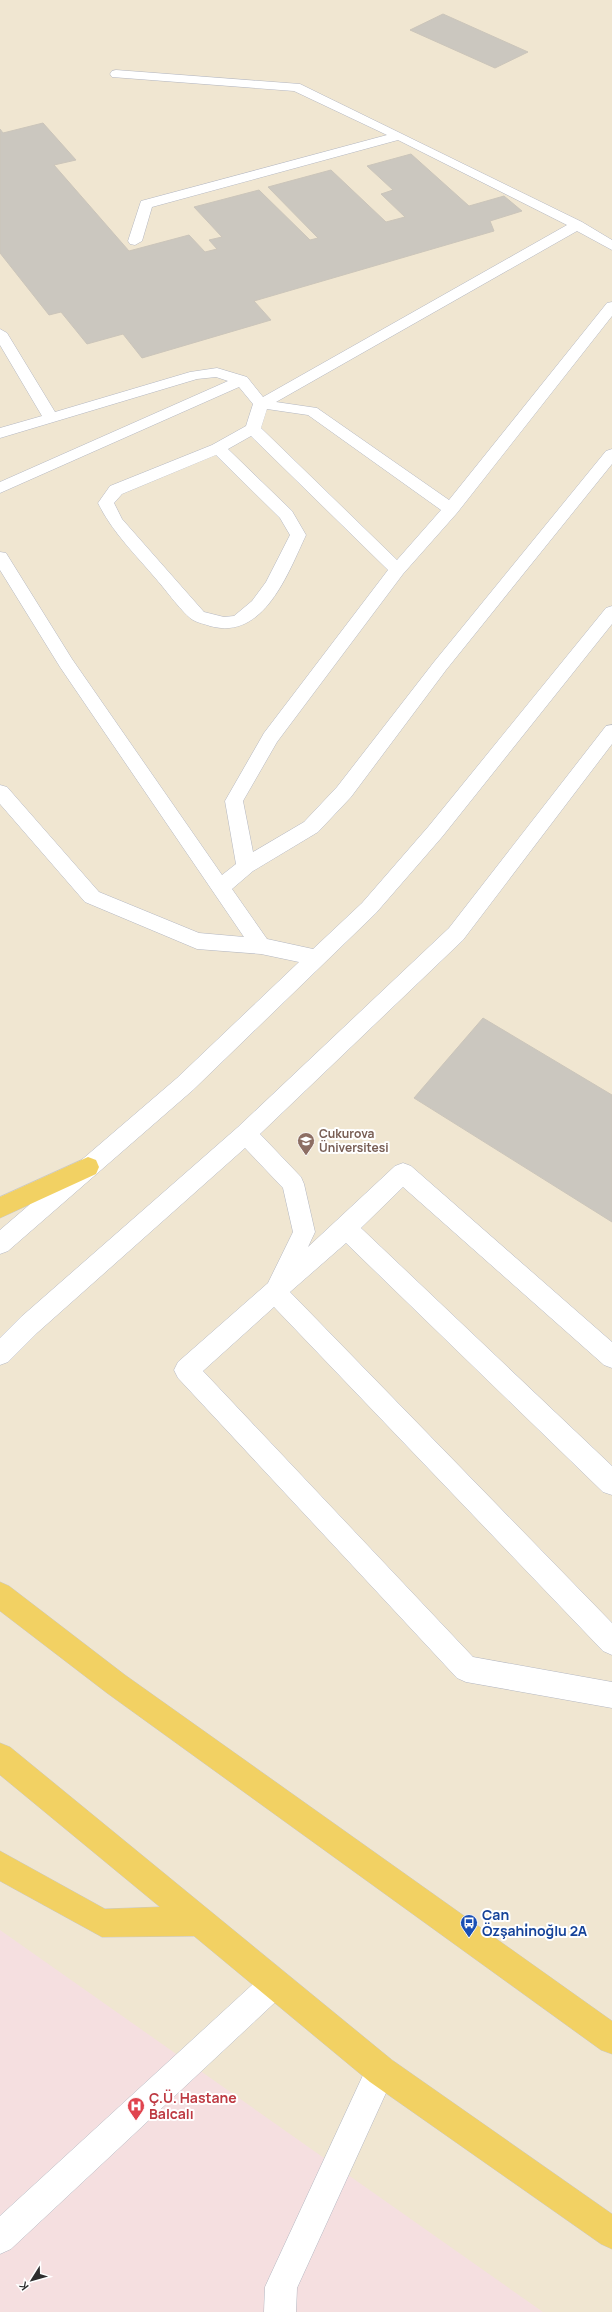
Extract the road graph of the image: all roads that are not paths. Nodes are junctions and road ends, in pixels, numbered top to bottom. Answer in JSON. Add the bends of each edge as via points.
{"nodes":[{"id":1,"x":116,"y":74,"type":"dead end"},
{"id":2,"x":399,"y":136,"type":"junction"},
{"id":3,"x":577,"y":225,"type":"junction"},
{"id":4,"x":135,"y":241,"type":"dead end"},
{"id":5,"x":612,"y":246,"type":"edge"},
{"id":6,"x":612,"y":306,"type":"edge"},
{"id":7,"x":0,"y":333,"type":"edge"},
{"id":8,"x":242,"y":380,"type":"junction"},
{"id":9,"x":261,"y":404,"type":"junction"},
{"id":10,"x":51,"y":418,"type":"junction"},
{"id":11,"x":253,"y":429,"type":"junction"},
{"id":12,"x":0,"y":433,"type":"edge"},
{"id":13,"x":218,"y":448,"type":"junction"},
{"id":14,"x":612,"y":454,"type":"edge"},
{"id":15,"x":0,"y":488,"type":"edge"},
{"id":16,"x":451,"y":509,"type":"junction"},
{"id":17,"x":0,"y":557,"type":"edge"},
{"id":18,"x":397,"y":570,"type":"junction"},
{"id":19,"x":612,"y":612,"type":"edge"},
{"id":20,"x":612,"y":731,"type":"edge"},
{"id":21,"x":0,"y":791,"type":"edge"},
{"id":22,"x":246,"y":866,"type":"junction"},
{"id":23,"x":221,"y":887,"type":"junction"},
{"id":24,"x":261,"y":946,"type":"junction"},
{"id":25,"x":317,"y":958,"type":"junction"},
{"id":26,"x":246,"y":1134,"type":"junction"},
{"id":27,"x":88,"y":1167,"type":"junction"},
{"id":28,"x":0,"y":1208,"type":"edge"},
{"id":29,"x":346,"y":1228,"type":"junction"},
{"id":30,"x":0,"y":1244,"type":"edge"},
{"id":31,"x":275,"y":1292,"type":"junction"},
{"id":32,"x":0,"y":1354,"type":"edge"},
{"id":33,"x":612,"y":1357,"type":"edge"},
{"id":34,"x":612,"y":1483,"type":"edge"},
{"id":35,"x":0,"y":1595,"type":"edge"},
{"id":36,"x":612,"y":1642,"type":"edge"},
{"id":37,"x":612,"y":1695,"type":"edge"},
{"id":38,"x":0,"y":1757,"type":"edge"},
{"id":39,"x":0,"y":1865,"type":"edge"},
{"id":40,"x":198,"y":1921,"type":"junction"},
{"id":41,"x":274,"y":1984,"type":"junction"},
{"id":42,"x":612,"y":2038,"type":"edge"},
{"id":43,"x":381,"y":2071,"type":"junction"},
{"id":44,"x":612,"y":2233,"type":"edge"},
{"id":45,"x":0,"y":2238,"type":"edge"},
{"id":46,"x":280,"y":2312,"type":"edge"}],
"edges":[{"from":1,"to":2,"type":"street","via":[[296,86]]},
{"from":2,"to":3,"type":"street"},
{"from":2,"to":4,"type":"street","via":[[146,204]]},
{"from":3,"to":5,"type":"street"},
{"from":3,"to":9,"type":"street"},
{"from":6,"to":16,"type":"street"},
{"from":7,"to":10,"type":"street"},
{"from":8,"to":9,"type":"street"},
{"from":8,"to":10,"type":"street","via":[[217,372],[195,375]]},
{"from":8,"to":15,"type":"street"},
{"from":9,"to":11,"type":"street"},
{"from":9,"to":16,"type":"street","via":[[312,411]]},
{"from":10,"to":12,"type":"street"},
{"from":11,"to":13,"type":"street"},
{"from":11,"to":18,"type":"street"},
{"from":13,"to":13,"type":"street","via":[[116,490],[106,503],[115,521],[198,616],[214,623],[239,620],[256,609],[298,535],[286,515]]},
{"from":14,"to":22,"type":"street","via":[[440,666],[344,792],[311,827]]},
{"from":16,"to":18,"type":"street"},
{"from":17,"to":23,"type":"street","via":[[66,663]]},
{"from":18,"to":22,"type":"street","via":[[270,738],[234,801]]},
{"from":19,"to":25,"type":"street","via":[[436,832],[369,908]]},
{"from":20,"to":26,"type":"street","via":[[456,934]]},
{"from":21,"to":24,"type":"street","via":[[92,897],[196,941]]},
{"from":22,"to":23,"type":"street"},
{"from":23,"to":24,"type":"street"},
{"from":24,"to":25,"type":"street"},
{"from":25,"to":27,"type":"street","via":[[185,1084]]},
{"from":26,"to":31,"type":"street","via":[[293,1184],[304,1232]]},
{"from":26,"to":32,"type":"street","via":[[29,1325]]},
{"from":27,"to":28,"type":"main road"},
{"from":27,"to":30,"type":"street"},
{"from":29,"to":31,"type":"street"},
{"from":29,"to":33,"type":"street","via":[[404,1173]]},
{"from":29,"to":34,"type":"street"},
{"from":31,"to":36,"type":"street"},
{"from":31,"to":37,"type":"street","via":[[186,1370],[466,1669]]},
{"from":35,"to":42,"type":"main road","via":[[122,1688]]},
{"from":38,"to":40,"type":"main road"},
{"from":39,"to":40,"type":"main road","via":[[102,1923]]},
{"from":40,"to":41,"type":"main road"},
{"from":41,"to":43,"type":"main road"},
{"from":41,"to":45,"type":"street"},
{"from":43,"to":44,"type":"main road"},
{"from":43,"to":46,"type":"street","via":[[281,2287]]}]}
